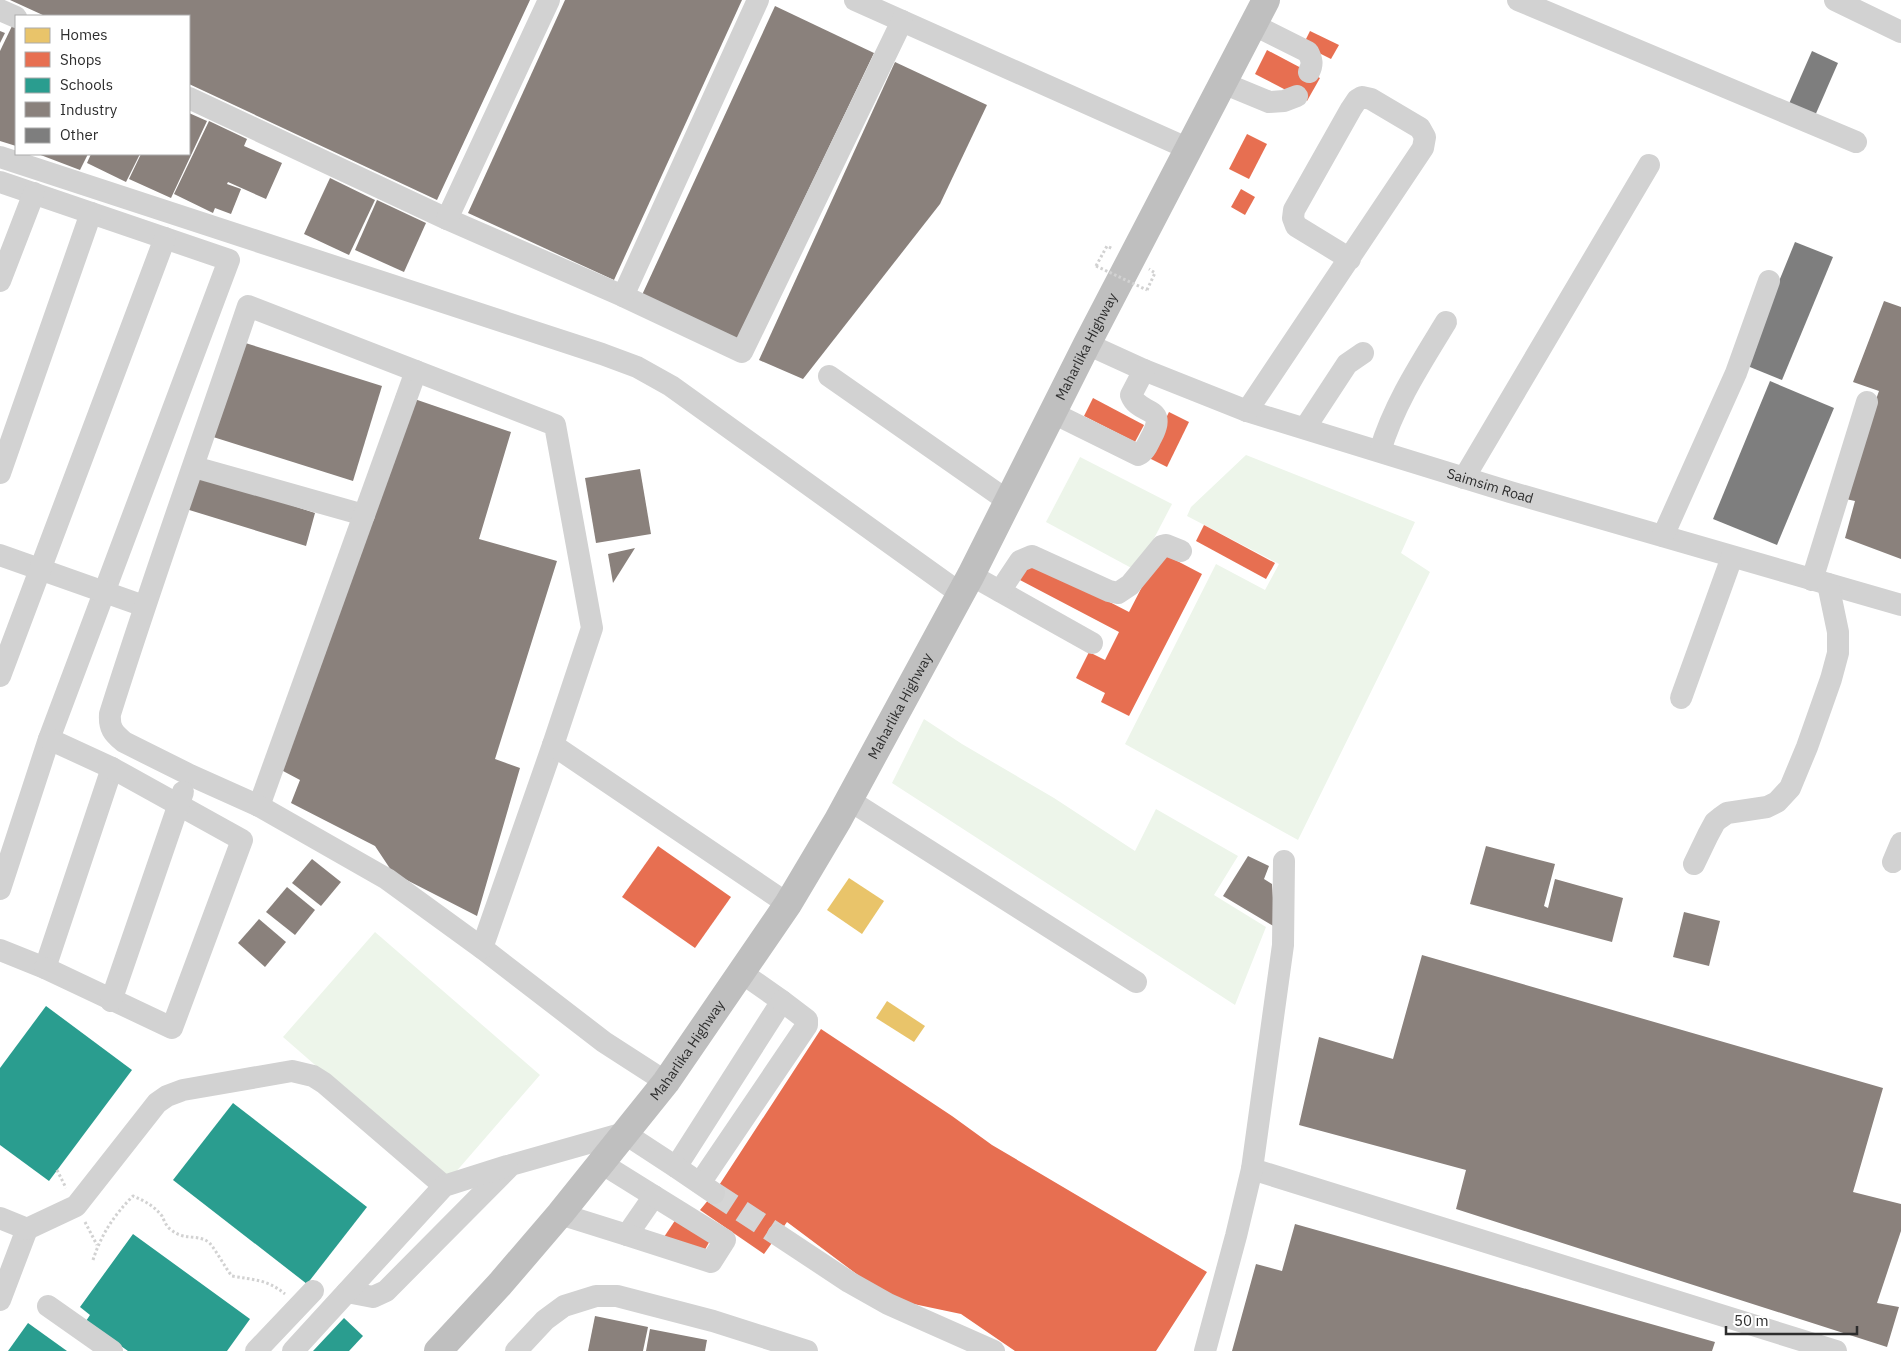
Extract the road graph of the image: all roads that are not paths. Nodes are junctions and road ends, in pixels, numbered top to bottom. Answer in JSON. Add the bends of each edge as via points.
{"nodes":[{"id":1,"x":549,"y":0,"type":"edge"},
{"id":2,"x":758,"y":0,"type":"edge"},
{"id":3,"x":855,"y":0,"type":"edge"},
{"id":4,"x":1266,"y":0,"type":"edge"},
{"id":5,"x":1518,"y":0,"type":"edge"},
{"id":6,"x":1835,"y":0,"type":"edge"},
{"id":7,"x":0,"y":10,"type":"edge"},
{"id":8,"x":15,"y":18,"type":"edge"},
{"id":9,"x":902,"y":21,"type":"junction"},
{"id":10,"x":1254,"y":25,"type":"junction"},
{"id":11,"x":1901,"y":32,"type":"edge"},
{"id":12,"x":1309,"y":72,"type":"dead end"},
{"id":13,"x":1223,"y":83,"type":"junction"},
{"id":14,"x":1297,"y":96,"type":"dead end"},
{"id":15,"x":190,"y":98,"type":"edge"},
{"id":16,"x":1856,"y":142,"type":"dead end"},
{"id":17,"x":1189,"y":149,"type":"junction"},
{"id":18,"x":0,"y":157,"type":"edge"},
{"id":19,"x":1649,"y":165,"type":"dead end"},
{"id":20,"x":0,"y":182,"type":"edge"},
{"id":21,"x":34,"y":193,"type":"junction"},
{"id":22,"x":91,"y":213,"type":"junction"},
{"id":23,"x":447,"y":219,"type":"junction"},
{"id":24,"x":165,"y":238,"type":"junction"},
{"id":25,"x":1350,"y":259,"type":"junction"},
{"id":26,"x":0,"y":281,"type":"edge"},
{"id":27,"x":1768,"y":281,"type":"dead end"},
{"id":28,"x":622,"y":296,"type":"junction"},
{"id":29,"x":1446,"y":322,"type":"dead end"},
{"id":30,"x":1087,"y":344,"type":"junction"},
{"id":31,"x":1363,"y":354,"type":"dead end"},
{"id":32,"x":1144,"y":370,"type":"junction"},
{"id":33,"x":416,"y":371,"type":"junction"},
{"id":34,"x":829,"y":376,"type":"dead end"},
{"id":35,"x":1508,"y":382,"type":"dead end"},
{"id":36,"x":1867,"y":402,"type":"dead end"},
{"id":37,"x":1247,"y":411,"type":"junction"},
{"id":38,"x":1052,"y":413,"type":"junction"},
{"id":39,"x":1304,"y":428,"type":"junction"},
{"id":40,"x":1380,"y":451,"type":"junction"},
{"id":41,"x":194,"y":467,"type":"junction"},
{"id":42,"x":0,"y":473,"type":"edge"},
{"id":43,"x":1460,"y":476,"type":"junction"},
{"id":44,"x":1008,"y":500,"type":"junction"},
{"id":45,"x":364,"y":515,"type":"junction"},
{"id":46,"x":1663,"y":536,"type":"junction"},
{"id":47,"x":1181,"y":550,"type":"dead end"},
{"id":48,"x":0,"y":554,"type":"edge"},
{"id":49,"x":1732,"y":557,"type":"junction"},
{"id":50,"x":40,"y":569,"type":"junction"},
{"id":51,"x":1820,"y":582,"type":"junction"},
{"id":52,"x":966,"y":584,"type":"junction"},
{"id":53,"x":1000,"y":591,"type":"junction"},
{"id":54,"x":106,"y":593,"type":"junction"},
{"id":55,"x":1901,"y":605,"type":"edge"},
{"id":56,"x":144,"y":606,"type":"junction"},
{"id":57,"x":1092,"y":643,"type":"dead end"},
{"id":58,"x":0,"y":676,"type":"edge"},
{"id":59,"x":1681,"y":698,"type":"dead end"},
{"id":60,"x":49,"y":739,"type":"junction"},
{"id":61,"x":553,"y":745,"type":"junction"},
{"id":62,"x":112,"y":768,"type":"junction"},
{"id":63,"x":190,"y":775,"type":"junction"},
{"id":64,"x":849,"y":800,"type":"junction"},
{"id":65,"x":178,"y":804,"type":"junction"},
{"id":66,"x":259,"y":806,"type":"junction"},
{"id":67,"x":1284,"y":861,"type":"dead end"},
{"id":68,"x":1694,"y":864,"type":"dead end"},
{"id":69,"x":0,"y":889,"type":"edge"},
{"id":70,"x":788,"y":904,"type":"junction"},
{"id":71,"x":482,"y":948,"type":"junction"},
{"id":72,"x":0,"y":950,"type":"edge"},
{"id":73,"x":45,"y":968,"type":"junction"},
{"id":74,"x":742,"y":973,"type":"junction"},
{"id":75,"x":1136,"y":982,"type":"dead end"},
{"id":76,"x":111,"y":1001,"type":"junction"},
{"id":77,"x":782,"y":1001,"type":"junction"},
{"id":78,"x":666,"y":1082,"type":"junction"},
{"id":79,"x":624,"y":1133,"type":"junction"},
{"id":80,"x":601,"y":1163,"type":"junction"},
{"id":81,"x":510,"y":1165,"type":"junction"},
{"id":82,"x":676,"y":1167,"type":"junction"},
{"id":83,"x":1252,"y":1169,"type":"junction"},
{"id":84,"x":444,"y":1186,"type":"junction"},
{"id":85,"x":654,"y":1196,"type":"junction"},
{"id":86,"x":560,"y":1214,"type":"junction"},
{"id":87,"x":0,"y":1218,"type":"edge"},
{"id":88,"x":27,"y":1229,"type":"junction"},
{"id":89,"x":627,"y":1235,"type":"junction"},
{"id":90,"x":778,"y":1235,"type":"tunnel mouth"},
{"id":91,"x":347,"y":1292,"type":"junction"},
{"id":92,"x":306,"y":1298,"type":"road end"},
{"id":93,"x":0,"y":1300,"type":"edge"},
{"id":94,"x":48,"y":1306,"type":"dead end"},
{"id":95,"x":112,"y":1351,"type":"edge"},
{"id":96,"x":256,"y":1351,"type":"edge"},
{"id":97,"x":293,"y":1351,"type":"edge"},
{"id":98,"x":438,"y":1351,"type":"edge"},
{"id":99,"x":516,"y":1351,"type":"edge"},
{"id":100,"x":807,"y":1351,"type":"edge"},
{"id":101,"x":994,"y":1351,"type":"edge"},
{"id":102,"x":1205,"y":1351,"type":"edge"},
{"id":103,"x":1836,"y":1351,"type":"edge"}],
"edges":[{"from":1,"to":23,"type":"street"},
{"from":2,"to":28,"type":"street"},
{"from":3,"to":9,"type":"street"},
{"from":4,"to":10,"type":"highway","name":"Maharlika Highway"},
{"from":5,"to":16,"type":"street"},
{"from":6,"to":11,"type":"street"},
{"from":7,"to":8,"type":"street"},
{"from":9,"to":17,"type":"street"},
{"from":9,"to":28,"type":"street","via":[[742,352]]},
{"from":10,"to":12,"type":"street","via":[[1308,52],[1312,65]]},
{"from":10,"to":13,"type":"highway","name":"Maharlika Highway"},
{"from":13,"to":14,"type":"street","via":[[1269,102]]},
{"from":13,"to":17,"type":"highway","name":"Maharlika Highway"},
{"from":15,"to":23,"type":"street"},
{"from":17,"to":30,"type":"highway","name":"Maharlika Highway"},
{"from":18,"to":52,"type":"street","via":[[637,367],[671,386]]},
{"from":19,"to":43,"type":"street"},
{"from":20,"to":21,"type":"street"},
{"from":21,"to":22,"type":"street"},
{"from":21,"to":26,"type":"street"},
{"from":22,"to":24,"type":"street"},
{"from":22,"to":42,"type":"street"},
{"from":23,"to":28,"type":"street"},
{"from":24,"to":50,"type":"street"},
{"from":24,"to":54,"type":"street","via":[[230,260]]},
{"from":25,"to":25,"type":"street","via":[[1423,148],[1425,138],[1420,128],[1362,97],[1356,100],[1294,210],[1293,218],[1296,226]]},
{"from":25,"to":37,"type":"street"},
{"from":27,"to":46,"type":"street","via":[[1736,373]]},
{"from":29,"to":40,"type":"street","via":[[1402,397]]},
{"from":30,"to":32,"type":"street","name":"Saimsim Road"},
{"from":30,"to":38,"type":"highway","name":"Maharlika Highway"},
{"from":31,"to":39,"type":"street","via":[[1347,364]]},
{"from":32,"to":37,"type":"street","name":"Saimsim Road"},
{"from":32,"to":38,"type":"street","via":[[1131,395],[1133,401],[1154,414],[1158,424],[1144,452],[1138,455]]},
{"from":33,"to":41,"type":"street","via":[[248,306]]},
{"from":33,"to":45,"type":"street"},
{"from":33,"to":61,"type":"street","via":[[555,425],[592,628]]},
{"from":34,"to":44,"type":"street"},
{"from":35,"to":43,"type":"street"},
{"from":36,"to":51,"type":"street"},
{"from":37,"to":39,"type":"street","name":"Saimsim Road"},
{"from":38,"to":44,"type":"highway","name":"Maharlika Highway"},
{"from":39,"to":40,"type":"street","name":"Saimsim Road"},
{"from":40,"to":43,"type":"street","name":"Saimsim Road"},
{"from":41,"to":45,"type":"street"},
{"from":41,"to":56,"type":"street"},
{"from":43,"to":46,"type":"street","name":"Saimsim Road"},
{"from":44,"to":52,"type":"highway","name":"Maharlika Highway"},
{"from":45,"to":66,"type":"street"},
{"from":46,"to":49,"type":"street","name":"Saimsim Road"},
{"from":47,"to":53,"type":"street","via":[[1162,546],[1130,585],[1118,594],[1032,556],[1020,561]]},
{"from":48,"to":50,"type":"street"},
{"from":49,"to":51,"type":"street","name":"Saimsim Road"},
{"from":49,"to":59,"type":"street"},
{"from":50,"to":54,"type":"street"},
{"from":50,"to":58,"type":"street"},
{"from":51,"to":55,"type":"street","name":"Saimsim Road"},
{"from":51,"to":68,"type":"street","via":[[1838,632],[1838,653],[1790,788],[1767,807],[1720,818]]},
{"from":52,"to":53,"type":"street"},
{"from":52,"to":64,"type":"highway","name":"Maharlika Highway"},
{"from":53,"to":57,"type":"street"},
{"from":54,"to":56,"type":"street"},
{"from":54,"to":60,"type":"street"},
{"from":56,"to":63,"type":"street","via":[[109,725],[124,742]]},
{"from":60,"to":62,"type":"street"},
{"from":60,"to":69,"type":"street"},
{"from":61,"to":70,"type":"street"},
{"from":61,"to":71,"type":"street"},
{"from":62,"to":65,"type":"street"},
{"from":62,"to":73,"type":"street"},
{"from":63,"to":65,"type":"street"},
{"from":63,"to":66,"type":"street"},
{"from":64,"to":70,"type":"highway","name":"Maharlika Highway"},
{"from":64,"to":75,"type":"street"},
{"from":65,"to":76,"type":"street"},
{"from":65,"to":76,"type":"street","via":[[242,840],[172,1028]]},
{"from":66,"to":71,"type":"street","via":[[387,879]]},
{"from":67,"to":83,"type":"street","via":[[1283,945]]},
{"from":70,"to":74,"type":"highway","name":"Maharlika Highway"},
{"from":71,"to":78,"type":"street","via":[[604,1042]]},
{"from":72,"to":73,"type":"street"},
{"from":73,"to":76,"type":"street"},
{"from":74,"to":77,"type":"street"},
{"from":74,"to":78,"type":"highway","name":"Maharlika Highway"},
{"from":77,"to":82,"type":"street"},
{"from":77,"to":82,"type":"street","via":[[807,1020],[807,1024],[707,1188]]},
{"from":78,"to":79,"type":"highway","name":"Maharlika Highway"},
{"from":79,"to":80,"type":"highway","name":"Maharlika Highway"},
{"from":79,"to":81,"type":"street"},
{"from":79,"to":82,"type":"street"},
{"from":80,"to":85,"type":"street"},
{"from":80,"to":86,"type":"highway","name":"Maharlika Highway"},
{"from":81,"to":84,"type":"street"},
{"from":81,"to":91,"type":"street","via":[[386,1291],[374,1296]]},
{"from":83,"to":102,"type":"street"},
{"from":83,"to":103,"type":"street"},
{"from":84,"to":88,"type":"street","via":[[324,1083],[313,1076],[292,1071],[183,1090],[167,1096],[76,1206]]},
{"from":84,"to":91,"type":"street"},
{"from":85,"to":89,"type":"street"},
{"from":85,"to":89,"type":"street","via":[[725,1240],[711,1262]]},
{"from":86,"to":89,"type":"street"},
{"from":86,"to":98,"type":"highway","name":"Maharlika Highway"},
{"from":87,"to":88,"type":"street"},
{"from":88,"to":93,"type":"street"},
{"from":90,"to":101,"type":"street","via":[[888,1304]]},
{"from":91,"to":97,"type":"street"},
{"from":92,"to":96,"type":"street"},
{"from":94,"to":95,"type":"street"},
{"from":99,"to":100,"type":"street","via":[[545,1320],[564,1306],[596,1296],[617,1296],[703,1318]]}]}
